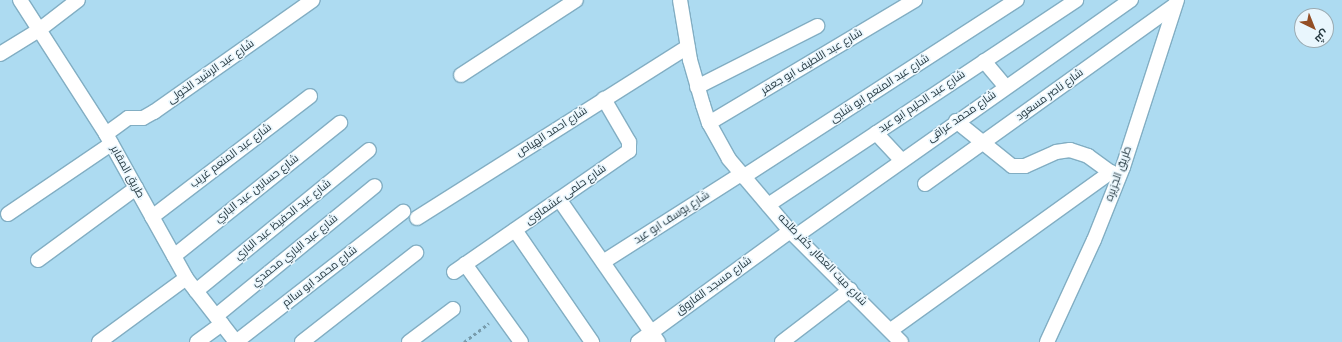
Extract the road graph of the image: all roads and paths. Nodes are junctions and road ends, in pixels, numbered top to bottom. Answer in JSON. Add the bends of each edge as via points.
{"nodes":[{"id":1,"x":20,"y":0,"type":"edge"},
{"id":2,"x":78,"y":0,"type":"edge"},
{"id":3,"x":313,"y":0,"type":"edge"},
{"id":4,"x":576,"y":0,"type":"edge"},
{"id":5,"x":680,"y":0,"type":"edge"},
{"id":6,"x":914,"y":0,"type":"edge"},
{"id":7,"x":1017,"y":0,"type":"edge"},
{"id":8,"x":1076,"y":0,"type":"edge"},
{"id":9,"x":1131,"y":0,"type":"edge"},
{"id":10,"x":1176,"y":2,"type":"edge"},
{"id":11,"x":817,"y":26,"type":"dead end"},
{"id":12,"x":39,"y":30,"type":"junction"},
{"id":13,"x":687,"y":47,"type":"junction"},
{"id":14,"x":0,"y":54,"type":"edge"},
{"id":15,"x":984,"y":61,"type":"junction"},
{"id":16,"x":460,"y":75,"type":"dead end"},
{"id":17,"x":1005,"y":86,"type":"junction"},
{"id":18,"x":697,"y":87,"type":"junction"},
{"id":19,"x":310,"y":96,"type":"dead end"},
{"id":20,"x":604,"y":99,"type":"junction"},
{"id":21,"x":956,"y":121,"type":"junction"},
{"id":22,"x":340,"y":123,"type":"dead end"},
{"id":23,"x":709,"y":123,"type":"junction"},
{"id":24,"x":876,"y":133,"type":"junction"},
{"id":25,"x":109,"y":139,"type":"junction"},
{"id":26,"x":982,"y":143,"type":"junction"},
{"id":27,"x":369,"y":150,"type":"dead end"},
{"id":28,"x":901,"y":160,"type":"junction"},
{"id":29,"x":1115,"y":175,"type":"junction"},
{"id":30,"x":742,"y":176,"type":"junction"},
{"id":31,"x":925,"y":184,"type":"dead end"},
{"id":32,"x":375,"y":186,"type":"dead end"},
{"id":33,"x":136,"y":188,"type":"junction"},
{"id":34,"x":559,"y":199,"type":"junction"},
{"id":35,"x":768,"y":205,"type":"junction"},
{"id":36,"x":403,"y":212,"type":"dead end"},
{"id":37,"x":8,"y":214,"type":"dead end"},
{"id":38,"x":152,"y":217,"type":"junction"},
{"id":39,"x":417,"y":218,"type":"dead end"},
{"id":40,"x":515,"y":230,"type":"junction"},
{"id":41,"x":793,"y":233,"type":"junction"},
{"id":42,"x":416,"y":253,"type":"dead end"},
{"id":43,"x":174,"y":256,"type":"junction"},
{"id":44,"x":38,"y":260,"type":"dead end"},
{"id":45,"x":603,"y":262,"type":"junction"},
{"id":46,"x":465,"y":264,"type":"junction"},
{"id":47,"x":454,"y":272,"type":"dead end"},
{"id":48,"x":186,"y":278,"type":"junction"},
{"id":49,"x":850,"y":290,"type":"junction"},
{"id":50,"x":196,"y":291,"type":"junction"},
{"id":51,"x":453,"y":309,"type":"dead end"},
{"id":52,"x":501,"y":314,"type":"junction"},
{"id":53,"x":219,"y":320,"type":"junction"},
{"id":54,"x":890,"y":330,"type":"junction"},
{"id":55,"x":654,"y":337,"type":"edge"},
{"id":56,"x":99,"y":342,"type":"edge"},
{"id":57,"x":198,"y":342,"type":"edge"},
{"id":58,"x":236,"y":342,"type":"edge"},
{"id":59,"x":302,"y":342,"type":"edge"},
{"id":60,"x":409,"y":342,"type":"edge"},
{"id":61,"x":464,"y":342,"type":"edge"},
{"id":62,"x":521,"y":342,"type":"edge"},
{"id":63,"x":592,"y":342,"type":"edge"},
{"id":64,"x":638,"y":342,"type":"edge"},
{"id":65,"x":782,"y":342,"type":"edge"},
{"id":66,"x":901,"y":342,"type":"edge"},
{"id":67,"x":1047,"y":342,"type":"edge"}],
"edges":[{"from":1,"to":12,"type":"street","name":"طريق المقابر"},
{"from":2,"to":12,"type":"street"},
{"from":3,"to":25,"type":"street","name":"شارع عبد الرشيد الخولى","via":[[154,112],[143,118],[128,118]]},
{"from":4,"to":16,"type":"street"},
{"from":5,"to":13,"type":"street","name":"شارع ميت العطار, كفر طلحه"},
{"from":6,"to":23,"type":"street","name":"شارع عبد اللطيف ابو جعفر"},
{"from":7,"to":30,"type":"street","name":"شارع عبد المنعم ابو شلبى"},
{"from":8,"to":15,"type":"street","name":"شارع عبد الحليم ابو عيد"},
{"from":9,"to":17,"type":"street","name":"شارع محمد عراقى"},
{"from":10,"to":26,"type":"street","name":"شارع ناصر مسعود"},
{"from":10,"to":29,"type":"street","name":"طريق الجزيره"},
{"from":11,"to":18,"type":"street"},
{"from":12,"to":14,"type":"street"},
{"from":12,"to":25,"type":"street","name":"طريق المقابر"},
{"from":13,"to":18,"type":"street","name":"شارع ميت العطار, كفر طلحه"},
{"from":13,"to":20,"type":"street","name":"شارع احمد الهياص"},
{"from":15,"to":17,"type":"street"},
{"from":15,"to":24,"type":"street","name":"شارع عبد الحليم ابو عيد"},
{"from":17,"to":21,"type":"street","name":"شارع محمد عراقى"},
{"from":18,"to":23,"type":"street","name":"شارع ميت العطار, كفر طلحه"},
{"from":19,"to":38,"type":"street","name":"شارع عبد المنعم غريب"},
{"from":20,"to":34,"type":"street","name":"شارع حلمى عشماوى","via":[[630,148]]},
{"from":20,"to":39,"type":"street","name":"شارع احمد الهياص"},
{"from":21,"to":26,"type":"street"},
{"from":21,"to":28,"type":"street","name":"شارع محمد عراقى"},
{"from":22,"to":43,"type":"street","name":"شارع حسانين عبد الباري"},
{"from":23,"to":30,"type":"street","name":"شارع ميت العطار, كفر طلحه","via":[[729,159]]},
{"from":24,"to":28,"type":"street"},
{"from":24,"to":35,"type":"street","name":"شارع عبد الحليم ابو عيد"},
{"from":25,"to":33,"type":"street","name":"طريق المقابر"},
{"from":25,"to":37,"type":"street","name":"شارع عبد الرشيد الخولى"},
{"from":26,"to":29,"type":"street","via":[[1006,162],[1019,167],[1056,152],[1070,150],[1088,156]]},
{"from":26,"to":31,"type":"street","name":"شارع ناصر مسعود"},
{"from":27,"to":50,"type":"street","name":"شارع عبد الحفيظ عبد الباري"},
{"from":28,"to":41,"type":"street","name":"شارع محمد عراقى"},
{"from":29,"to":54,"type":"street"},
{"from":29,"to":67,"type":"street","name":"طريق الجزيره","via":[[1094,240]]},
{"from":30,"to":35,"type":"street","name":"شارع ميت العطار, كفر طلحه"},
{"from":30,"to":45,"type":"street","name":"شارع يوسف ابو عيد"},
{"from":32,"to":53,"type":"street","name":"شارع عبد الباري محمدي"},
{"from":33,"to":38,"type":"street","name":"طريق المقابر"},
{"from":33,"to":44,"type":"street"},
{"from":34,"to":40,"type":"street","name":"شارع حلمى عشماوى"},
{"from":34,"to":45,"type":"street"},
{"from":35,"to":41,"type":"street","name":"شارع ميت العطار, كفر طلحه"},
{"from":36,"to":58,"type":"street","name":"شارع محمد ابو سالم"},
{"from":38,"to":43,"type":"street","name":"طريق المقابر"},
{"from":40,"to":46,"type":"street","name":"شارع حلمى عشماوى"},
{"from":40,"to":63,"type":"street"},
{"from":41,"to":49,"type":"street","name":"شارع ميت العطار, كفر طلحه"},
{"from":41,"to":55,"type":"street","name":"شارع مسجد الفاروق"},
{"from":42,"to":59,"type":"street"},
{"from":43,"to":48,"type":"street","name":"طريق المقابر"},
{"from":45,"to":55,"type":"street"},
{"from":46,"to":47,"type":"street","name":"شارع حلمى عشماوى"},
{"from":46,"to":52,"type":"street"},
{"from":48,"to":50,"type":"street","name":"طريق المقابر"},
{"from":48,"to":56,"type":"street"},
{"from":49,"to":54,"type":"street","name":"شارع ميت العطار, كفر طلحه"},
{"from":49,"to":65,"type":"street"},
{"from":50,"to":53,"type":"street","name":"طريق المقابر"},
{"from":51,"to":60,"type":"street"},
{"from":52,"to":61,"type":"path"},
{"from":52,"to":62,"type":"street"},
{"from":53,"to":57,"type":"street","name":"شارع عبد الباري محمدي"},
{"from":53,"to":58,"type":"street","name":"طريق المقابر"},
{"from":54,"to":66,"type":"street","name":"شارع ميت العطار, كفر طلحه"},
{"from":55,"to":64,"type":"street","name":"شارع مسجد الفاروق"}]}
